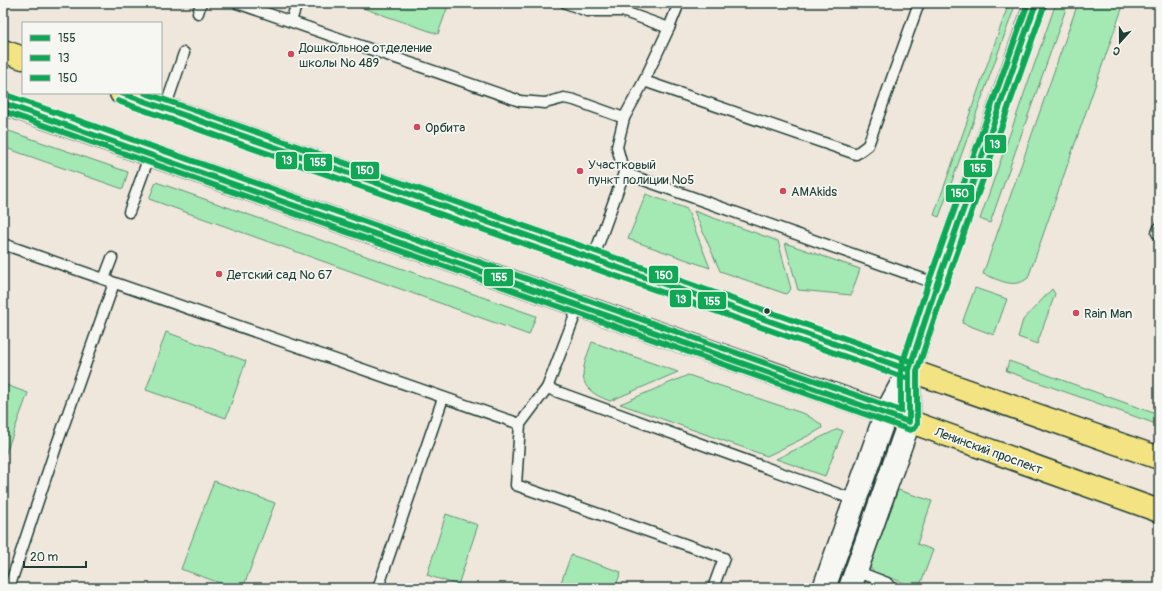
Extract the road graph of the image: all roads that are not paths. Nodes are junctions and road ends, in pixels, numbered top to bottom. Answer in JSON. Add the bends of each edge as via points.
{"nodes":[{"id":1,"x":238,"y":3,"type":"edge"},
{"id":2,"x":297,"y":3,"type":"edge"},
{"id":3,"x":566,"y":3,"type":"edge"},
{"id":4,"x":679,"y":3,"type":"edge"},
{"id":5,"x":918,"y":3,"type":"edge"},
{"id":6,"x":1036,"y":3,"type":"edge"},
{"id":7,"x":588,"y":7,"type":"edge"},
{"id":8,"x":291,"y":21,"type":"junction"},
{"id":9,"x":669,"y":28,"type":"junction"},
{"id":10,"x":3,"y":51,"type":"edge"},
{"id":11,"x":184,"y":53,"type":"dead end"},
{"id":12,"x":22,"y":58,"type":"edge"},
{"id":13,"x":644,"y":82,"type":"junction"},
{"id":14,"x":124,"y":94,"type":"edge"},
{"id":15,"x":3,"y":103,"type":"edge"},
{"id":16,"x":165,"y":108,"type":"junction"},
{"id":17,"x":624,"y":118,"type":"junction"},
{"id":18,"x":150,"y":154,"type":"junction"},
{"id":19,"x":624,"y":173,"type":"junction"},
{"id":20,"x":129,"y":212,"type":"dead end"},
{"id":21,"x":3,"y":244,"type":"edge"},
{"id":22,"x":112,"y":258,"type":"dead end"},
{"id":23,"x":593,"y":259,"type":"junction"},
{"id":24,"x":104,"y":279,"type":"junction"},
{"id":25,"x":114,"y":283,"type":"junction"},
{"id":26,"x":937,"y":284,"type":"junction"},
{"id":27,"x":579,"y":305,"type":"junction"},
{"id":28,"x":908,"y":370,"type":"junction"},
{"id":29,"x":547,"y":388,"type":"junction"},
{"id":30,"x":442,"y":398,"type":"junction"},
{"id":31,"x":886,"y":413,"type":"junction"},
{"id":32,"x":909,"y":422,"type":"junction"},
{"id":33,"x":520,"y":424,"type":"junction"},
{"id":34,"x":1159,"y":458,"type":"edge"},
{"id":35,"x":855,"y":500,"type":"junction"},
{"id":36,"x":1159,"y":511,"type":"edge"},
{"id":37,"x":853,"y":580,"type":"edge"},
{"id":38,"x":9,"y":588,"type":"edge"},
{"id":39,"x":378,"y":588,"type":"edge"},
{"id":40,"x":713,"y":588,"type":"edge"},
{"id":41,"x":824,"y":588,"type":"edge"},
{"id":42,"x":891,"y":588,"type":"edge"}],
"edges":[{"from":1,"to":8,"type":"lane"},
{"from":2,"to":8,"type":"lane"},
{"from":3,"to":7,"type":"lane"},
{"from":4,"to":9,"type":"lane"},
{"from":5,"to":13,"type":"lane","via":[[868,145],[856,154]]},
{"from":6,"to":26,"type":"street"},
{"from":7,"to":9,"type":"lane","via":[[622,11]]},
{"from":8,"to":17,"type":"lane","via":[[520,101],[545,103],[564,98]]},
{"from":9,"to":13,"type":"lane"},
{"from":10,"to":12,"type":"main road"},
{"from":11,"to":16,"type":"lane"},
{"from":13,"to":17,"type":"lane"},
{"from":14,"to":16,"type":"main road"},
{"from":15,"to":18,"type":"main road","name":"Ленинский проспект"},
{"from":16,"to":23,"type":"main road"},
{"from":17,"to":19,"type":"lane","via":[[617,147]]},
{"from":18,"to":20,"type":"lane"},
{"from":18,"to":27,"type":"main road","name":"Ленинский проспект"},
{"from":19,"to":23,"type":"lane"},
{"from":19,"to":26,"type":"lane"},
{"from":21,"to":24,"type":"lane"},
{"from":22,"to":24,"type":"lane"},
{"from":23,"to":28,"type":"main road"},
{"from":24,"to":25,"type":"lane"},
{"from":25,"to":30,"type":"lane"},
{"from":25,"to":38,"type":"lane"},
{"from":26,"to":28,"type":"street"},
{"from":27,"to":29,"type":"lane"},
{"from":27,"to":31,"type":"main road","name":"Ленинский проспект"},
{"from":28,"to":31,"type":"street"},
{"from":28,"to":32,"type":"street"},
{"from":28,"to":34,"type":"main road"},
{"from":29,"to":33,"type":"lane"},
{"from":29,"to":35,"type":"lane"},
{"from":30,"to":33,"type":"lane"},
{"from":30,"to":39,"type":"lane"},
{"from":31,"to":32,"type":"main road","name":"Ленинский проспект"},
{"from":31,"to":35,"type":"street"},
{"from":32,"to":36,"type":"main road","name":"Ленинский проспект"},
{"from":32,"to":37,"type":"street"},
{"from":33,"to":40,"type":"lane","via":[[516,485],[724,558]]},
{"from":35,"to":41,"type":"street"},
{"from":37,"to":42,"type":"lane","via":[[887,583]]}]}
